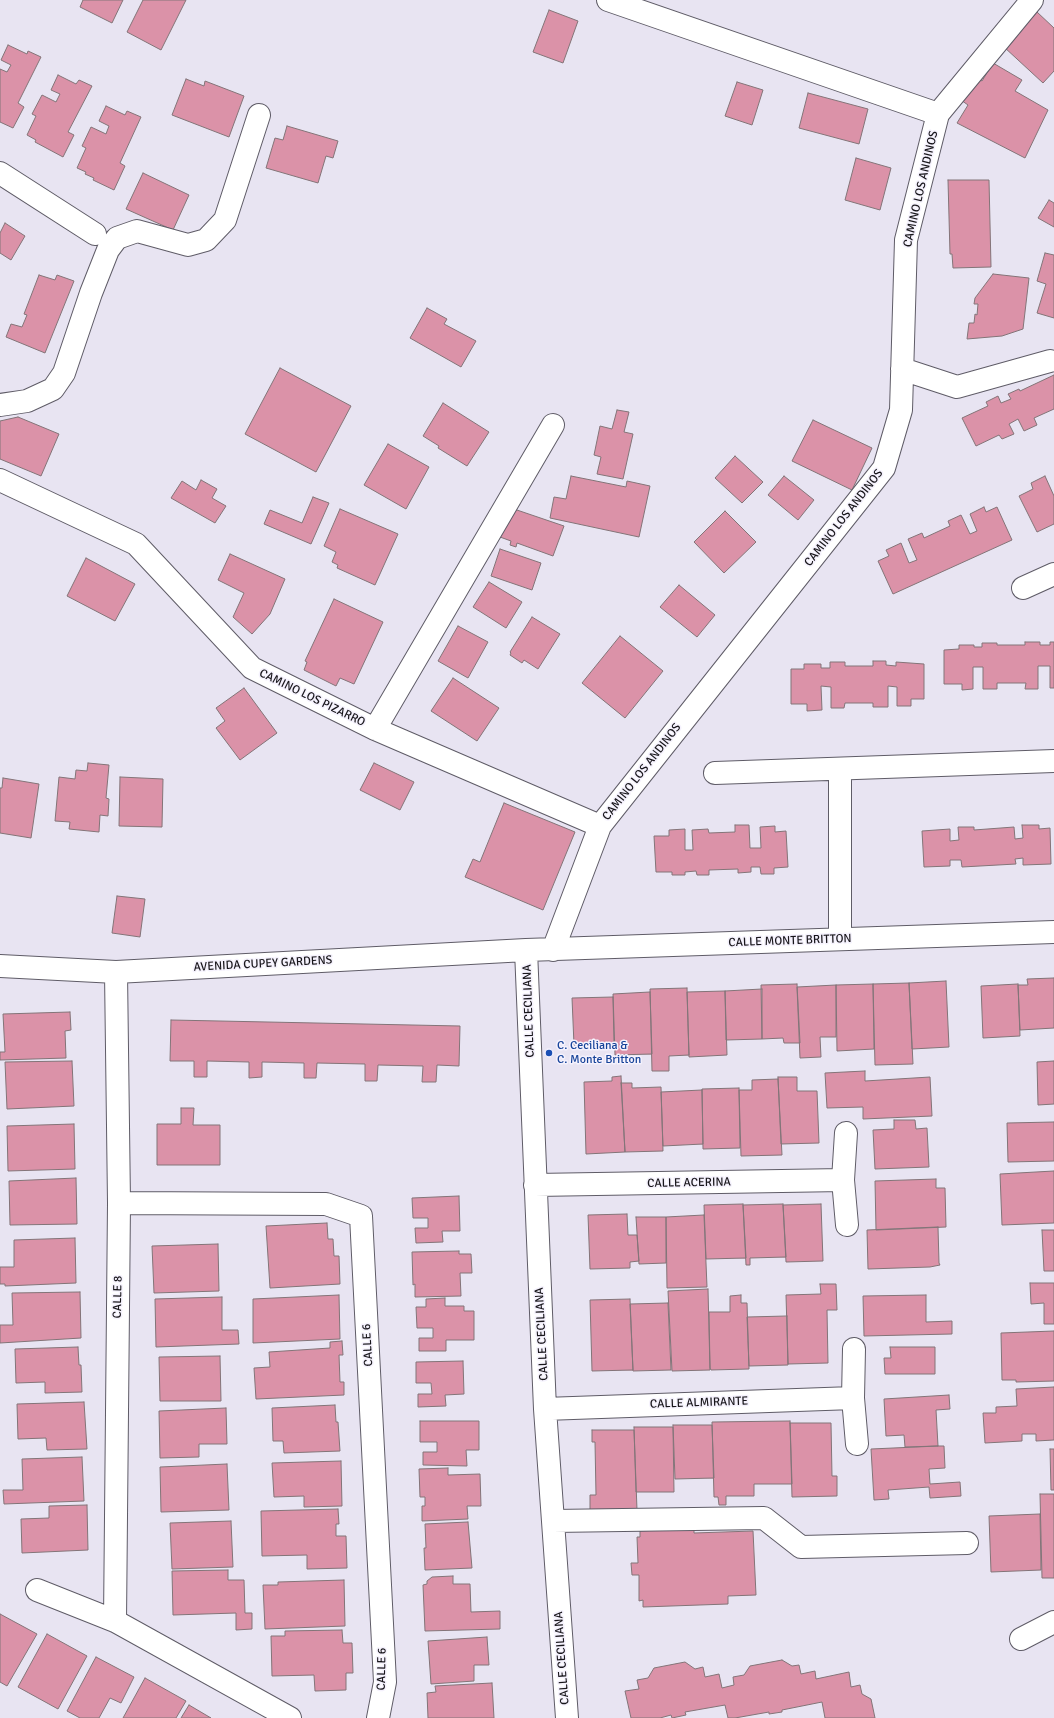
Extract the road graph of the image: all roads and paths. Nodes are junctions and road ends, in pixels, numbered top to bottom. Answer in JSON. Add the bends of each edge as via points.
{"nodes":[{"id":1,"x":608,"y":0,"type":"edge"},
{"id":2,"x":1032,"y":0,"type":"edge"},
{"id":3,"x":938,"y":114,"type":"junction"},
{"id":4,"x":259,"y":115,"type":"dead end"},
{"id":5,"x":0,"y":173,"type":"edge"},
{"id":6,"x":95,"y":234,"type":"dead end"},
{"id":7,"x":1050,"y":361,"type":"dead end"},
{"id":8,"x":902,"y":369,"type":"junction"},
{"id":9,"x":0,"y":405,"type":"edge"},
{"id":10,"x":553,"y":425,"type":"dead end"},
{"id":11,"x":0,"y":480,"type":"edge"},
{"id":12,"x":1054,"y":574,"type":"edge"},
{"id":13,"x":1023,"y":588,"type":"dead end"},
{"id":14,"x":375,"y":729,"type":"junction"},
{"id":15,"x":1054,"y":761,"type":"edge"},
{"id":16,"x":840,"y":770,"type":"junction"},
{"id":17,"x":715,"y":773,"type":"dead end"},
{"id":18,"x":600,"y":826,"type":"junction"},
{"id":19,"x":1054,"y":932,"type":"edge"},
{"id":20,"x":840,"y":939,"type":"junction"},
{"id":21,"x":526,"y":950,"type":"junction"},
{"id":22,"x":553,"y":950,"type":"junction"},
{"id":23,"x":0,"y":966,"type":"edge"},
{"id":24,"x":116,"y":972,"type":"junction"},
{"id":25,"x":846,"y":1133,"type":"dead end"},
{"id":26,"x":843,"y":1180,"type":"junction"},
{"id":27,"x":535,"y":1185,"type":"junction"},
{"id":28,"x":119,"y":1203,"type":"junction"},
{"id":29,"x":847,"y":1225,"type":"dead end"},
{"id":30,"x":854,"y":1349,"type":"dead end"},
{"id":31,"x":852,"y":1398,"type":"junction"},
{"id":32,"x":545,"y":1409,"type":"junction"},
{"id":33,"x":857,"y":1444,"type":"dead end"},
{"id":34,"x":553,"y":1521,"type":"junction"},
{"id":35,"x":966,"y":1543,"type":"dead end"},
{"id":36,"x":37,"y":1590,"type":"dead end"},
{"id":37,"x":115,"y":1622,"type":"junction"},
{"id":38,"x":1054,"y":1622,"type":"edge"},
{"id":39,"x":1021,"y":1639,"type":"dead end"},
{"id":40,"x":290,"y":1718,"type":"edge"},
{"id":41,"x":378,"y":1718,"type":"edge"},
{"id":42,"x":567,"y":1718,"type":"edge"}],
"edges":[{"from":1,"to":3,"type":"street"},
{"from":2,"to":3,"type":"street","name":"CAMINO LOS ANDINOS"},
{"from":3,"to":8,"type":"street","name":"CAMINO LOS ANDINOS","via":[[906,240]]},
{"from":4,"to":9,"type":"street","via":[[225,220],[206,240],[188,245],[137,231],[117,238],[108,250],[90,293],[64,373],[53,389],[27,401]]},
{"from":5,"to":6,"type":"street"},
{"from":7,"to":8,"type":"street","via":[[957,387]]},
{"from":8,"to":18,"type":"street","name":"CAMINO LOS ANDINOS","via":[[901,410],[884,468]]},
{"from":10,"to":14,"type":"street"},
{"from":11,"to":14,"type":"street","name":"CAMINO LOS PIZARRO","via":[[136,544],[252,668]]},
{"from":12,"to":13,"type":"street"},
{"from":14,"to":18,"type":"street","name":"CAMINO LOS PIZARRO"},
{"from":15,"to":16,"type":"street"},
{"from":16,"to":17,"type":"street"},
{"from":16,"to":20,"type":"street"},
{"from":18,"to":22,"type":"street","name":"CAMINO LOS ANDINOS"},
{"from":19,"to":20,"type":"street","name":"CALLE MONTE BRITTON"},
{"from":20,"to":22,"type":"street","name":"CALLE MONTE BRITTON"},
{"from":21,"to":22,"type":"street","name":"CALLE MONTE BRITTON"},
{"from":21,"to":24,"type":"street","name":"AVENIDA CUPEY GARDENS"},
{"from":21,"to":27,"type":"street","name":"CALLE CECILIANA"},
{"from":23,"to":24,"type":"street","name":"AVENIDA CUPEY GARDENS"},
{"from":24,"to":28,"type":"street","name":"CALLE 8"},
{"from":25,"to":26,"type":"street"},
{"from":26,"to":27,"type":"street","name":"CALLE ACERINA"},
{"from":26,"to":29,"type":"street"},
{"from":27,"to":32,"type":"street","name":"CALLE CECILIANA"},
{"from":28,"to":37,"type":"street","name":"CALLE 8"},
{"from":28,"to":41,"type":"street","name":"CALLE 6","via":[[326,1204],[362,1216],[385,1682]]},
{"from":30,"to":31,"type":"street"},
{"from":31,"to":32,"type":"street","name":"CALLE ALMIRANTE"},
{"from":31,"to":33,"type":"street"},
{"from":32,"to":34,"type":"street","name":"CALLE CECILIANA"},
{"from":34,"to":35,"type":"street","via":[[764,1518],[800,1547]]},
{"from":34,"to":42,"type":"street","name":"CALLE CECILIANA"},
{"from":36,"to":37,"type":"street"},
{"from":37,"to":40,"type":"street"},
{"from":38,"to":39,"type":"street"}]}
